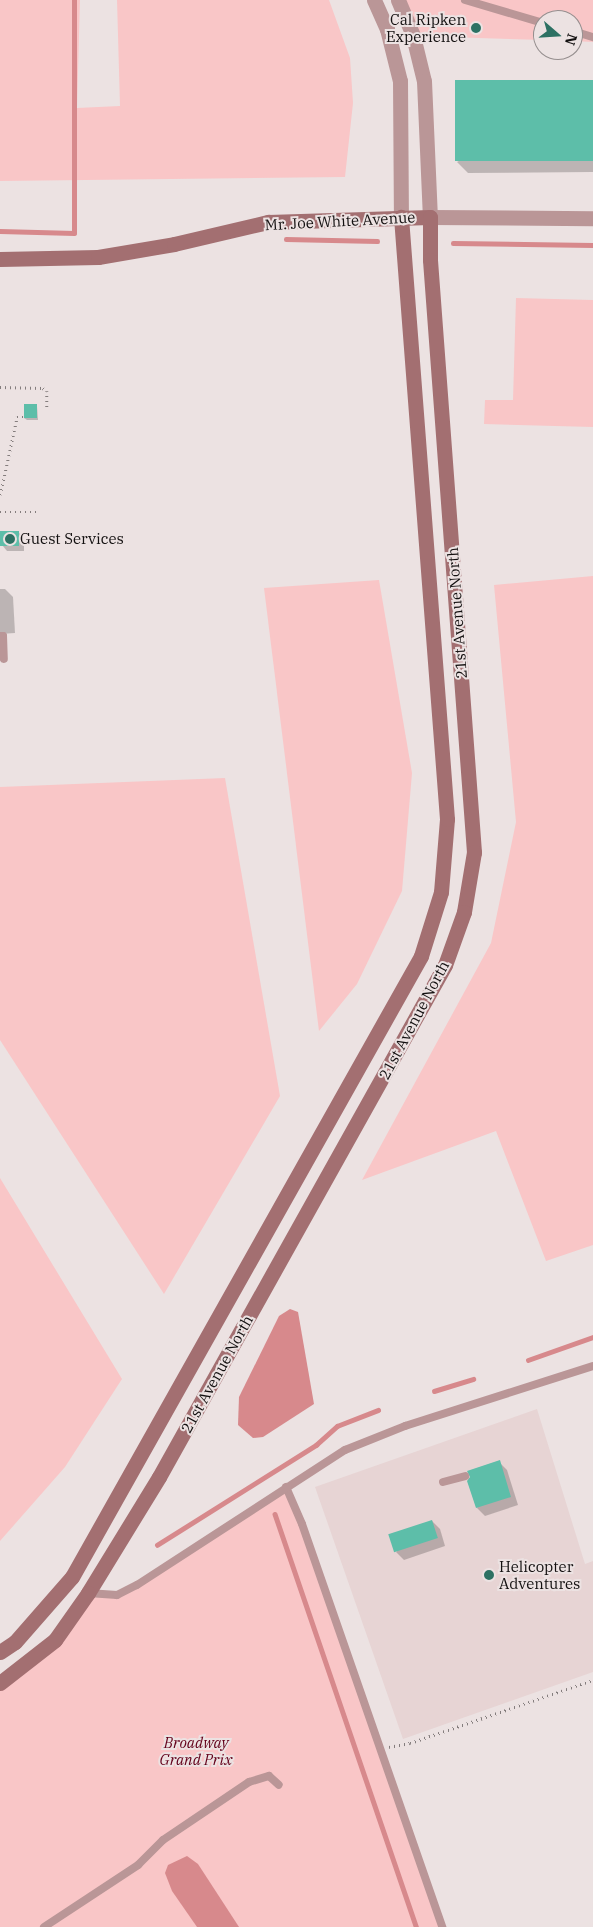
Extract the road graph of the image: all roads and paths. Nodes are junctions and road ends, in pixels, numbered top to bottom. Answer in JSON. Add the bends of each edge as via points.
{"nodes":[{"id":1,"x":374,"y":0,"type":"edge"},
{"id":2,"x":398,"y":0,"type":"edge"},
{"id":3,"x":465,"y":0,"type":"edge"},
{"id":4,"x":533,"y":20,"type":"edge"},
{"id":5,"x":402,"y":217,"type":"junction"},
{"id":6,"x":430,"y":217,"type":"junction"},
{"id":7,"x":593,"y":218,"type":"edge"},
{"id":8,"x":0,"y":259,"type":"edge"},
{"id":9,"x":0,"y":387,"type":"edge"},
{"id":10,"x":47,"y":408,"type":"dead end"},
{"id":11,"x":24,"y":418,"type":"dead end"},
{"id":12,"x":0,"y":496,"type":"edge"},
{"id":13,"x":0,"y":512,"type":"edge"},
{"id":14,"x":37,"y":512,"type":"dead end"},
{"id":15,"x":0,"y":636,"type":"edge"},
{"id":16,"x":4,"y":659,"type":"dead end"},
{"id":17,"x":593,"y":1366,"type":"edge"},
{"id":18,"x":465,"y":1476,"type":"dead end"},
{"id":19,"x":443,"y":1482,"type":"dead end"},
{"id":20,"x":286,"y":1487,"type":"junction"},
{"id":21,"x":88,"y":1593,"type":"junction"},
{"id":22,"x":0,"y":1652,"type":"edge"},
{"id":23,"x":593,"y":1680,"type":"edge"},
{"id":24,"x":0,"y":1683,"type":"edge"},
{"id":25,"x":380,"y":1749,"type":"junction"},
{"id":26,"x":279,"y":1785,"type":"dead end"},
{"id":27,"x":44,"y":1927,"type":"edge"},
{"id":28,"x":442,"y":1927,"type":"edge"}],
"edges":[{"from":1,"to":5,"type":"street","via":[[389,36],[400,81]]},
{"from":2,"to":6,"type":"street","via":[[413,36],[424,81]]},
{"from":3,"to":4,"type":"lane"},
{"from":5,"to":6,"type":"street","name":"Mr. Joe White Avenue"},
{"from":5,"to":8,"type":"street","name":"Mr. Joe White Avenue","via":[[268,222],[174,244],[98,257]]},
{"from":5,"to":22,"type":"street","name":"21st Avenue North","via":[[447,819],[441,892],[421,956],[72,1577],[15,1642]]},
{"from":6,"to":7,"type":"street","name":"Mr. Joe White Avenue"},
{"from":6,"to":21,"type":"street","name":"21st Avenue North","via":[[430,260],[471,790],[474,852],[464,912],[446,965],[159,1477]]},
{"from":9,"to":10,"type":"path","via":[[43,388],[47,391]]},
{"from":11,"to":12,"type":"path","via":[[17,417]]},
{"from":13,"to":14,"type":"path"},
{"from":15,"to":16,"type":"lane","via":[[3,636]]},
{"from":17,"to":20,"type":"lane","via":[[396,1429],[345,1450]]},
{"from":18,"to":19,"type":"lane"},
{"from":20,"to":21,"type":"lane","via":[[138,1585],[117,1595]]},
{"from":20,"to":25,"type":"lane"},
{"from":21,"to":24,"type":"street","name":"21st Avenue North","via":[[54,1640]]},
{"from":23,"to":25,"type":"path","via":[[410,1743]]},
{"from":25,"to":28,"type":"lane"},
{"from":26,"to":27,"type":"lane","via":[[269,1776],[250,1782],[163,1840],[138,1865]]}]}
